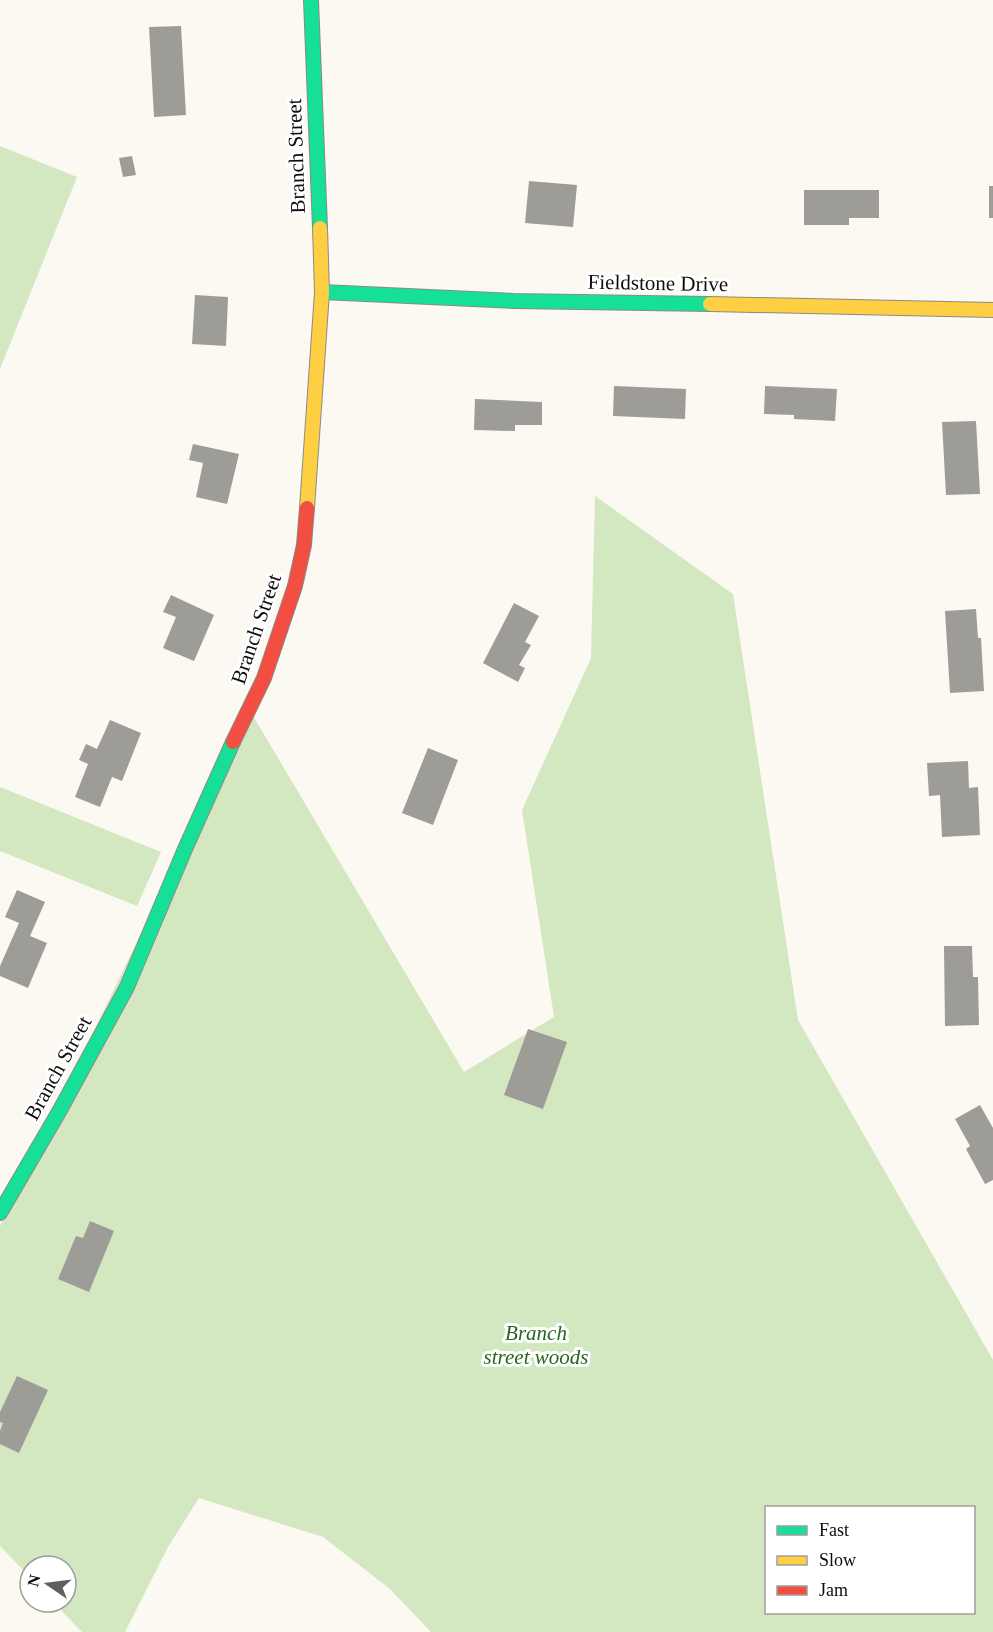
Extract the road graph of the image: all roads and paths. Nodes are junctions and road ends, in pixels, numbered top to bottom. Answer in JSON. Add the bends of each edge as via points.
{"nodes":[{"id":1,"x":311,"y":0,"type":"edge"},
{"id":2,"x":322,"y":292,"type":"junction"},
{"id":3,"x":993,"y":310,"type":"edge"},
{"id":4,"x":0,"y":1213,"type":"edge"}],
"edges":[{"from":1,"to":2,"type":"street","name":"Branch Street"},
{"from":2,"to":3,"type":"street","name":"Fieldstone Drive","via":[[513,301]]},
{"from":2,"to":4,"type":"street","name":"Branch Street","via":[[304,544],[282,627],[264,678],[184,849],[127,987]]}]}
